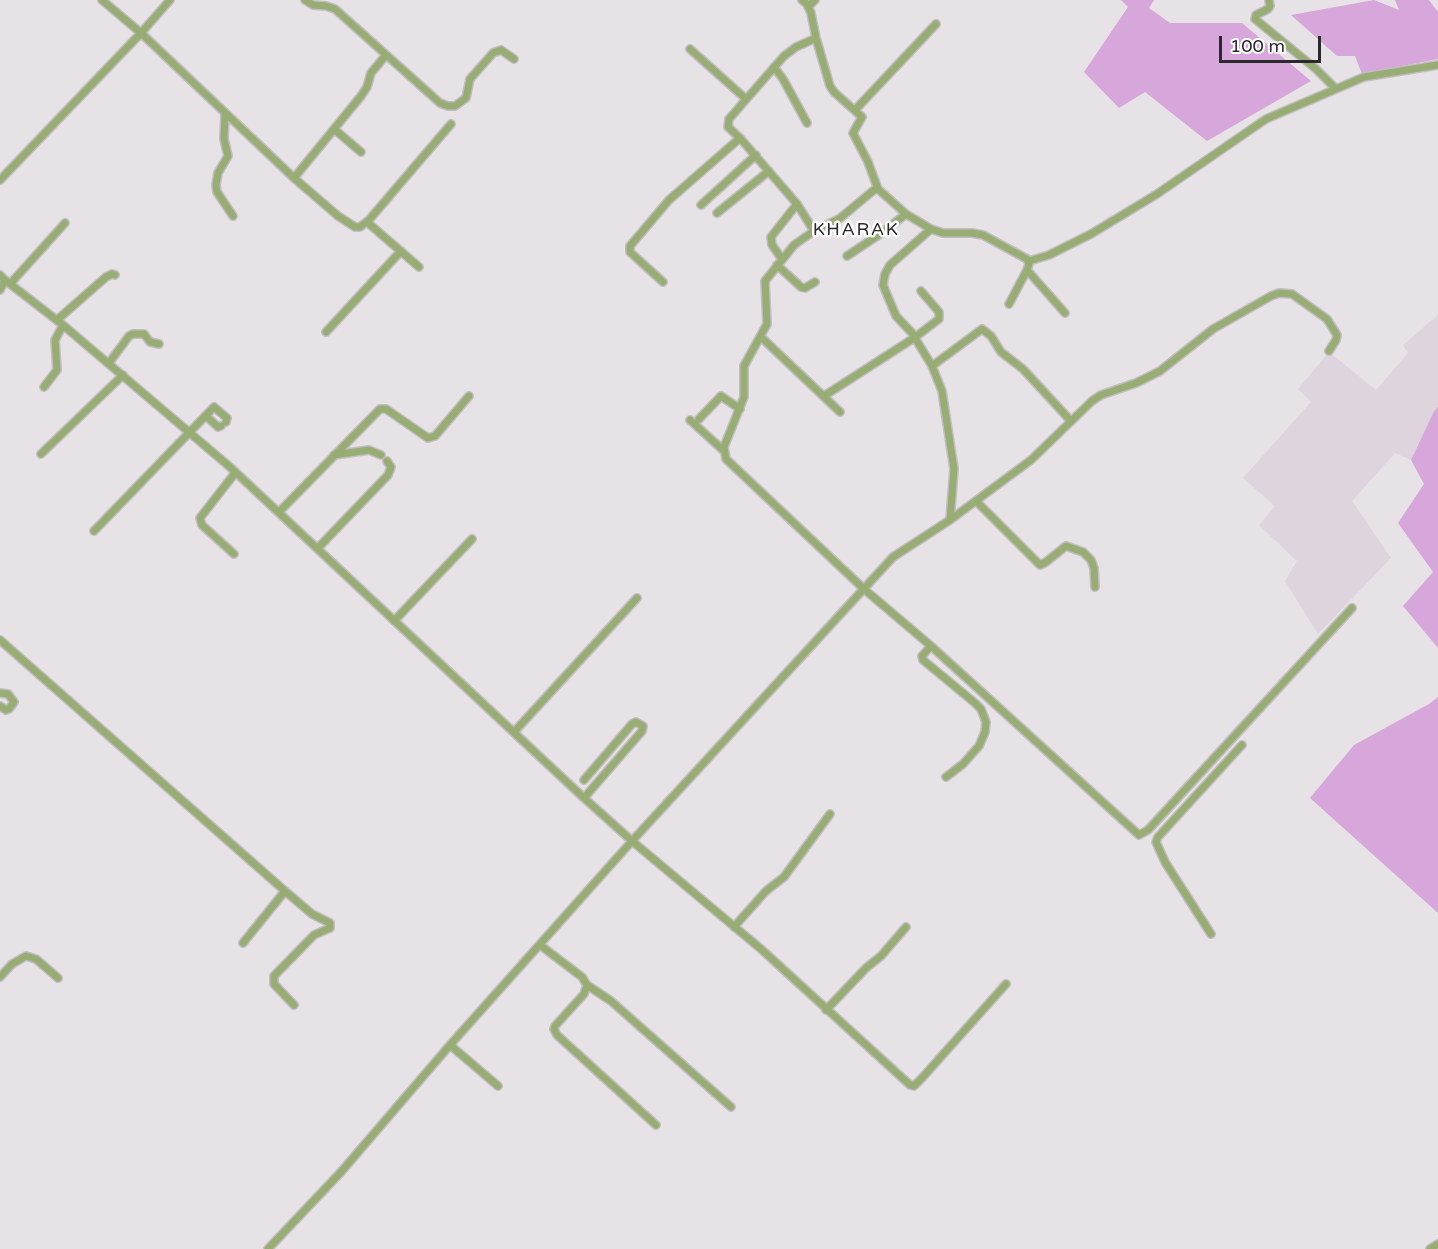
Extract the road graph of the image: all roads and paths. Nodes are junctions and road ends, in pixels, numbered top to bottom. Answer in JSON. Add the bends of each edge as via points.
{"nodes":[{"id":1,"x":102,"y":0,"type":"edge"},
{"id":2,"x":170,"y":0,"type":"edge"},
{"id":3,"x":305,"y":0,"type":"edge"},
{"id":4,"x":802,"y":0,"type":"edge"},
{"id":5,"x":815,"y":0,"type":"edge"},
{"id":6,"x":1269,"y":0,"type":"edge"},
{"id":7,"x":808,"y":7,"type":"junction"},
{"id":8,"x":936,"y":24,"type":"dead end"},
{"id":9,"x":141,"y":33,"type":"junction"},
{"id":10,"x":816,"y":38,"type":"junction"},
{"id":11,"x":690,"y":49,"type":"dead end"},
{"id":12,"x":386,"y":55,"type":"junction"},
{"id":13,"x":514,"y":59,"type":"dead end"},
{"id":14,"x":1438,"y":65,"type":"edge"},
{"id":15,"x":774,"y":67,"type":"junction"},
{"id":16,"x":1335,"y":88,"type":"junction"},
{"id":17,"x":746,"y":99,"type":"junction"},
{"id":18,"x":855,"y":110,"type":"junction"},
{"id":19,"x":225,"y":115,"type":"junction"},
{"id":20,"x":807,"y":123,"type":"dead end"},
{"id":21,"x":451,"y":124,"type":"dead end"},
{"id":22,"x":334,"y":129,"type":"junction"},
{"id":23,"x":741,"y":138,"type":"junction"},
{"id":24,"x":361,"y":153,"type":"dead end"},
{"id":25,"x":756,"y":156,"type":"junction"},
{"id":26,"x":769,"y":171,"type":"junction"},
{"id":27,"x":294,"y":178,"type":"junction"},
{"id":28,"x":0,"y":180,"type":"edge"},
{"id":29,"x":878,"y":189,"type":"junction"},
{"id":30,"x":797,"y":204,"type":"junction"},
{"id":31,"x":701,"y":205,"type":"dead end"},
{"id":32,"x":717,"y":213,"type":"dead end"},
{"id":33,"x":906,"y":214,"type":"junction"},
{"id":34,"x":233,"y":216,"type":"dead end"},
{"id":35,"x":367,"y":222,"type":"junction"},
{"id":36,"x":65,"y":223,"type":"dead end"},
{"id":37,"x":931,"y":229,"type":"junction"},
{"id":38,"x":814,"y":231,"type":"junction"},
{"id":39,"x":401,"y":251,"type":"junction"},
{"id":40,"x":847,"y":256,"type":"dead end"},
{"id":41,"x":1029,"y":261,"type":"junction"},
{"id":42,"x":780,"y":262,"type":"junction"},
{"id":43,"x":419,"y":267,"type":"dead end"},
{"id":44,"x":1027,"y":270,"type":"junction"},
{"id":45,"x":115,"y":275,"type":"dead end"},
{"id":46,"x":5,"y":280,"type":"edge"},
{"id":47,"x":663,"y":282,"type":"dead end"},
{"id":48,"x":815,"y":282,"type":"dead end"},
{"id":49,"x":0,"y":290,"type":"edge"},
{"id":50,"x":921,"y":291,"type":"dead end"},
{"id":51,"x":1009,"y":304,"type":"dead end"},
{"id":52,"x":1065,"y":314,"type":"dead end"},
{"id":53,"x":60,"y":322,"type":"junction"},
{"id":54,"x":326,"y":332,"type":"dead end"},
{"id":55,"x":761,"y":337,"type":"junction"},
{"id":56,"x":914,"y":338,"type":"junction"},
{"id":57,"x":159,"y":344,"type":"dead end"},
{"id":58,"x":1329,"y":351,"type":"dead end"},
{"id":59,"x":109,"y":363,"type":"junction"},
{"id":60,"x":932,"y":366,"type":"junction"},
{"id":61,"x":123,"y":375,"type":"junction"},
{"id":62,"x":44,"y":387,"type":"dead end"},
{"id":63,"x":469,"y":396,"type":"dead end"},
{"id":64,"x":824,"y":396,"type":"junction"},
{"id":65,"x":740,"y":409,"type":"junction"},
{"id":66,"x":840,"y":412,"type":"dead end"},
{"id":67,"x":206,"y":416,"type":"junction"},
{"id":68,"x":699,"y":419,"type":"dead end"},
{"id":69,"x":690,"y":420,"type":"dead end"},
{"id":70,"x":1070,"y":420,"type":"junction"},
{"id":71,"x":189,"y":431,"type":"junction"},
{"id":72,"x":724,"y":451,"type":"junction"},
{"id":73,"x":41,"y":454,"type":"dead end"},
{"id":74,"x":334,"y":455,"type":"junction"},
{"id":75,"x":381,"y":455,"type":"dead end"},
{"id":76,"x":387,"y":461,"type":"dead end"},
{"id":77,"x":235,"y":473,"type":"junction"},
{"id":78,"x":976,"y":501,"type":"junction"},
{"id":79,"x":279,"y":512,"type":"junction"},
{"id":80,"x":950,"y":520,"type":"junction"},
{"id":81,"x":94,"y":531,"type":"dead end"},
{"id":82,"x":472,"y":538,"type":"dead end"},
{"id":83,"x":318,"y":548,"type":"junction"},
{"id":84,"x":234,"y":554,"type":"dead end"},
{"id":85,"x":1095,"y":587,"type":"dead end"},
{"id":86,"x":864,"y":589,"type":"junction"},
{"id":87,"x":637,"y":598,"type":"dead end"},
{"id":88,"x":1352,"y":608,"type":"dead end"},
{"id":89,"x":394,"y":621,"type":"junction"},
{"id":90,"x":0,"y":640,"type":"edge"},
{"id":91,"x":931,"y":646,"type":"junction"},
{"id":92,"x":0,"y":693,"type":"edge"},
{"id":93,"x":0,"y":706,"type":"edge"},
{"id":94,"x":515,"y":732,"type":"junction"},
{"id":95,"x":1242,"y":745,"type":"dead end"},
{"id":96,"x":946,"y":777,"type":"dead end"},
{"id":97,"x":584,"y":780,"type":"dead end"},
{"id":98,"x":584,"y":798,"type":"junction"},
{"id":99,"x":830,"y":814,"type":"dead end"},
{"id":100,"x":632,"y":841,"type":"junction"},
{"id":101,"x":285,"y":891,"type":"junction"},
{"id":102,"x":734,"y":927,"type":"junction"},
{"id":103,"x":906,"y":927,"type":"dead end"},
{"id":104,"x":1210,"y":934,"type":"dead end"},
{"id":105,"x":243,"y":943,"type":"dead end"},
{"id":106,"x":540,"y":945,"type":"junction"},
{"id":107,"x":0,"y":977,"type":"edge"},
{"id":108,"x":58,"y":978,"type":"dead end"},
{"id":109,"x":1006,"y":984,"type":"dead end"},
{"id":110,"x":587,"y":985,"type":"junction"},
{"id":111,"x":294,"y":1005,"type":"dead end"},
{"id":112,"x":826,"y":1010,"type":"junction"},
{"id":113,"x":450,"y":1045,"type":"junction"},
{"id":114,"x":498,"y":1086,"type":"dead end"},
{"id":115,"x":731,"y":1107,"type":"dead end"},
{"id":116,"x":656,"y":1125,"type":"dead end"},
{"id":117,"x":1438,"y":1245,"type":"edge"},
{"id":118,"x":268,"y":1249,"type":"edge"},
{"id":119,"x":1430,"y":1249,"type":"edge"}],
"edges":[{"from":1,"to":9,"type":"street"},
{"from":2,"to":9,"type":"street"},
{"from":3,"to":12,"type":"street","via":[[335,9]]},
{"from":4,"to":7,"type":"street"},
{"from":5,"to":7,"type":"street"},
{"from":6,"to":16,"type":"street","via":[[1268,9],[1255,19]]},
{"from":7,"to":10,"type":"street"},
{"from":8,"to":18,"type":"street"},
{"from":9,"to":19,"type":"street"},
{"from":9,"to":28,"type":"street"},
{"from":10,"to":15,"type":"street","via":[[796,47]]},
{"from":10,"to":18,"type":"street","via":[[830,86]]},
{"from":11,"to":17,"type":"street"},
{"from":12,"to":13,"type":"street","via":[[448,106],[466,98],[470,79],[493,53],[501,50]]},
{"from":12,"to":22,"type":"street","via":[[370,75],[365,91]]},
{"from":14,"to":16,"type":"street","via":[[1364,77]]},
{"from":15,"to":17,"type":"street"},
{"from":15,"to":20,"type":"street"},
{"from":16,"to":41,"type":"street","via":[[1266,119],[1091,234]]},
{"from":17,"to":23,"type":"street","via":[[727,122]]},
{"from":18,"to":29,"type":"street","via":[[862,117],[854,128],[854,136]]},
{"from":19,"to":27,"type":"street"},
{"from":19,"to":34,"type":"street","via":[[228,156],[216,185]]},
{"from":21,"to":35,"type":"street"},
{"from":22,"to":24,"type":"street"},
{"from":22,"to":27,"type":"street"},
{"from":23,"to":25,"type":"street"},
{"from":23,"to":47,"type":"street","via":[[669,200],[630,246],[630,252]]},
{"from":25,"to":26,"type":"street"},
{"from":25,"to":31,"type":"street"},
{"from":26,"to":30,"type":"street"},
{"from":26,"to":32,"type":"street"},
{"from":27,"to":35,"type":"street","via":[[347,223],[358,227]]},
{"from":29,"to":33,"type":"street"},
{"from":29,"to":38,"type":"street","via":[[834,222]]},
{"from":30,"to":38,"type":"street"},
{"from":30,"to":42,"type":"street","via":[[771,237]]},
{"from":33,"to":37,"type":"street"},
{"from":33,"to":40,"type":"street"},
{"from":35,"to":39,"type":"street"},
{"from":36,"to":46,"type":"street"},
{"from":37,"to":41,"type":"street","via":[[983,235]]},
{"from":37,"to":56,"type":"street","via":[[890,265],[883,283],[892,309]]},
{"from":38,"to":42,"type":"street"},
{"from":39,"to":43,"type":"street"},
{"from":39,"to":54,"type":"street"},
{"from":41,"to":44,"type":"street"},
{"from":42,"to":48,"type":"street","via":[[801,287]]},
{"from":42,"to":55,"type":"street","via":[[764,282],[767,321]]},
{"from":44,"to":51,"type":"street"},
{"from":44,"to":52,"type":"street"},
{"from":45,"to":53,"type":"street","via":[[106,277]]},
{"from":46,"to":49,"type":"street"},
{"from":46,"to":53,"type":"street"},
{"from":50,"to":56,"type":"street","via":[[940,317]]},
{"from":53,"to":59,"type":"street"},
{"from":53,"to":62,"type":"street","via":[[55,340],[57,370]]},
{"from":55,"to":64,"type":"street"},
{"from":55,"to":65,"type":"street","via":[[744,366],[745,394]]},
{"from":56,"to":60,"type":"street"},
{"from":56,"to":64,"type":"street"},
{"from":57,"to":59,"type":"street","via":[[149,341],[144,334],[133,334]]},
{"from":58,"to":70,"type":"street","via":[[1337,335],[1327,319],[1298,297],[1279,293],[1214,329],[1152,376],[1101,395]]},
{"from":59,"to":61,"type":"street"},
{"from":60,"to":70,"type":"street","via":[[982,329]]},
{"from":60,"to":80,"type":"street","via":[[944,400],[953,464]]},
{"from":61,"to":71,"type":"street"},
{"from":61,"to":73,"type":"street"},
{"from":63,"to":74,"type":"street","via":[[435,436],[428,438],[386,409],[380,409]]},
{"from":64,"to":66,"type":"street"},
{"from":65,"to":68,"type":"street","via":[[721,396]]},
{"from":65,"to":72,"type":"street"},
{"from":67,"to":67,"type":"street","via":[[218,427],[227,418],[215,407]]},
{"from":67,"to":71,"type":"street"},
{"from":69,"to":72,"type":"street"},
{"from":70,"to":78,"type":"street","via":[[1031,460]]},
{"from":71,"to":77,"type":"street"},
{"from":71,"to":81,"type":"street"},
{"from":72,"to":86,"type":"street","via":[[737,470]]},
{"from":74,"to":75,"type":"street","via":[[369,450]]},
{"from":74,"to":79,"type":"street"},
{"from":76,"to":83,"type":"street","via":[[391,467],[388,475]]},
{"from":77,"to":79,"type":"street"},
{"from":77,"to":84,"type":"street","via":[[200,518],[202,525]]},
{"from":78,"to":80,"type":"street"},
{"from":78,"to":85,"type":"street","via":[[1040,565],[1066,546],[1083,552],[1094,568]]},
{"from":79,"to":83,"type":"street"},
{"from":80,"to":86,"type":"street","via":[[893,556]]},
{"from":82,"to":89,"type":"street"},
{"from":83,"to":89,"type":"street"},
{"from":86,"to":91,"type":"street"},
{"from":86,"to":100,"type":"street"},
{"from":87,"to":94,"type":"street"},
{"from":88,"to":91,"type":"street","via":[[1142,834],[1118,817]]},
{"from":89,"to":94,"type":"street"},
{"from":90,"to":101,"type":"street"},
{"from":91,"to":96,"type":"street","via":[[923,660],[975,703],[986,722],[979,746]]},
{"from":92,"to":93,"type":"street","via":[[8,694],[14,702],[6,710]]},
{"from":94,"to":98,"type":"street"},
{"from":95,"to":104,"type":"street","via":[[1156,842]]},
{"from":97,"to":98,"type":"street","via":[[632,724],[643,726]]},
{"from":98,"to":100,"type":"street"},
{"from":99,"to":102,"type":"street","via":[[784,877]]},
{"from":100,"to":102,"type":"street"},
{"from":100,"to":106,"type":"street"},
{"from":101,"to":105,"type":"street"},
{"from":101,"to":111,"type":"street","via":[[331,924],[314,935],[274,976],[274,984]]},
{"from":102,"to":112,"type":"street"},
{"from":103,"to":112,"type":"street"},
{"from":106,"to":110,"type":"street"},
{"from":106,"to":113,"type":"street"},
{"from":107,"to":108,"type":"street","via":[[26,956]]},
{"from":109,"to":112,"type":"street","via":[[912,1086]]},
{"from":110,"to":115,"type":"street","via":[[611,1001]]},
{"from":110,"to":116,"type":"street","via":[[584,994],[555,1026],[555,1032]]},
{"from":113,"to":114,"type":"street"},
{"from":113,"to":118,"type":"street","via":[[341,1172]]},
{"from":117,"to":119,"type":"street"}]}
